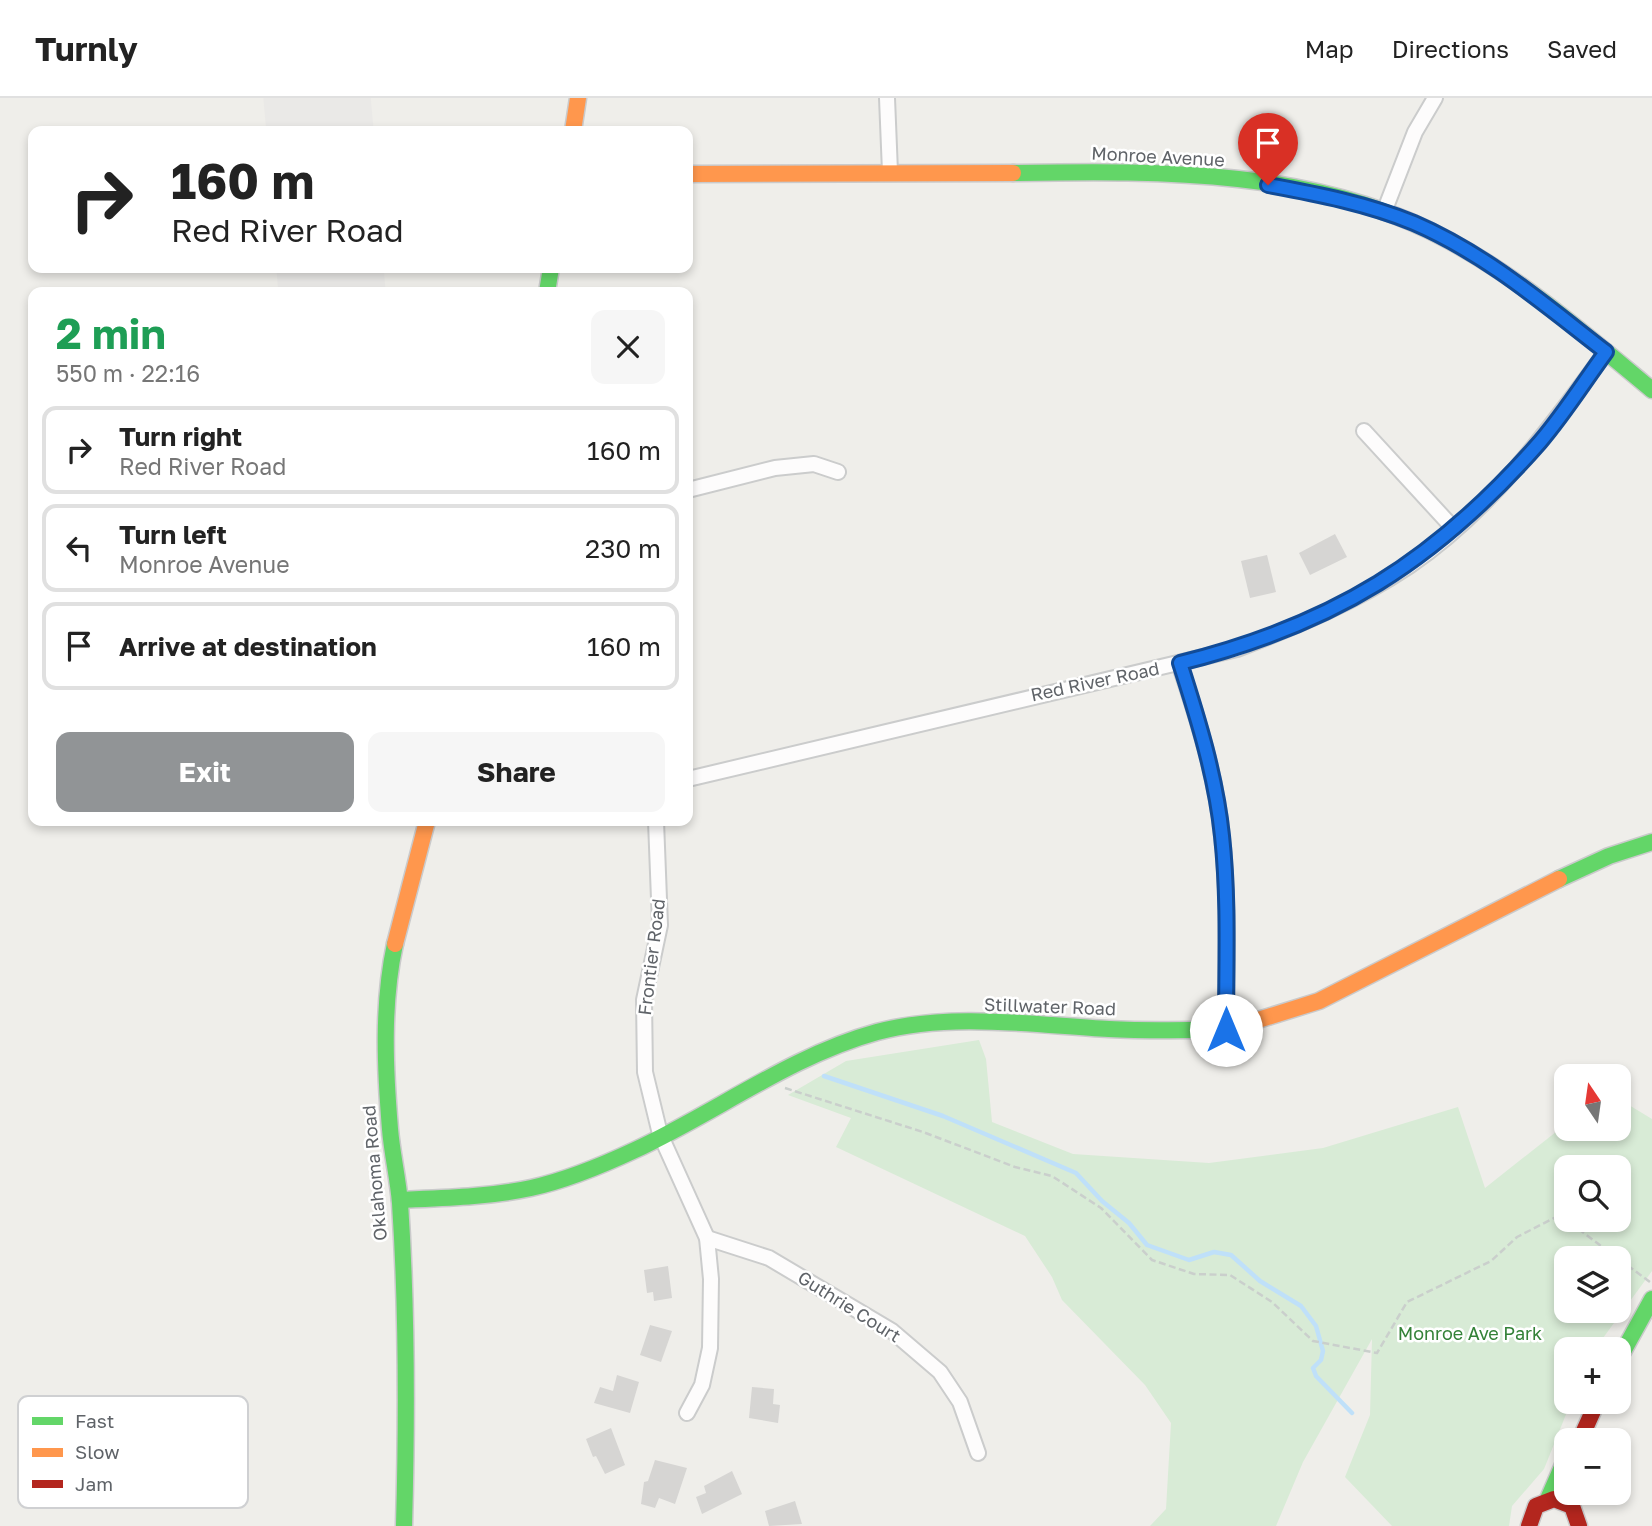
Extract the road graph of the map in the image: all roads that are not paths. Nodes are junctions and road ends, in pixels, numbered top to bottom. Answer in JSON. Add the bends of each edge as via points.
{"nodes":[{"id":1,"x":578,"y":98,"type":"edge"},
{"id":2,"x":887,"y":98,"type":"edge"},
{"id":3,"x":1435,"y":98,"type":"edge"},
{"id":4,"x":574,"y":126,"type":"edge"},
{"id":5,"x":890,"y":172,"type":"junction"},
{"id":6,"x":693,"y":173,"type":"edge"},
{"id":7,"x":1384,"y":212,"type":"junction"},
{"id":8,"x":1606,"y":352,"type":"junction"},
{"id":9,"x":1652,"y":390,"type":"edge"},
{"id":10,"x":1364,"y":431,"type":"dead end"},
{"id":11,"x":838,"y":472,"type":"dead end"},
{"id":12,"x":693,"y":490,"type":"edge"},
{"id":13,"x":1454,"y":529,"type":"junction"},
{"id":14,"x":1180,"y":663,"type":"junction"},
{"id":15,"x":693,"y":778,"type":"edge"},
{"id":16,"x":425,"y":826,"type":"edge"},
{"id":17,"x":656,"y":826,"type":"edge"},
{"id":18,"x":1652,"y":842,"type":"edge"},
{"id":19,"x":1226,"y":1030,"type":"junction"},
{"id":20,"x":660,"y":1133,"type":"junction"},
{"id":21,"x":400,"y":1200,"type":"junction"},
{"id":22,"x":707,"y":1238,"type":"junction"},
{"id":23,"x":1652,"y":1298,"type":"edge"},
{"id":24,"x":1631,"y":1337,"type":"edge"},
{"id":25,"x":687,"y":1413,"type":"dead end"},
{"id":26,"x":978,"y":1453,"type":"dead end"},
{"id":27,"x":1554,"y":1485,"type":"edge"},
{"id":28,"x":1548,"y":1499,"type":"junction"},
{"id":29,"x":1554,"y":1499,"type":"edge"},
{"id":30,"x":1575,"y":1505,"type":"edge"},
{"id":31,"x":404,"y":1526,"type":"edge"},
{"id":32,"x":1529,"y":1526,"type":"edge"},
{"id":33,"x":1579,"y":1526,"type":"edge"}],
"edges":[{"from":1,"to":4,"type":"street"},
{"from":2,"to":5,"type":"street"},
{"from":3,"to":7,"type":"street","via":[[1405,154]]},
{"from":5,"to":6,"type":"street","name":"Monroe Avenue"},
{"from":5,"to":7,"type":"street","name":"Monroe Avenue","via":[[1174,175],[1248,181]]},
{"from":7,"to":8,"type":"street","name":"Monroe Avenue","via":[[1438,235],[1497,269]]},
{"from":8,"to":9,"type":"street","name":"Monroe Avenue"},
{"from":8,"to":13,"type":"street","name":"Red River Road","via":[[1542,440]]},
{"from":10,"to":13,"type":"street"},
{"from":11,"to":12,"type":"street","via":[[814,464],[775,468]]},
{"from":13,"to":14,"type":"street","name":"Red River Road","via":[[1410,565],[1309,621],[1237,649]]},
{"from":14,"to":15,"type":"street","name":"Red River Road"},
{"from":14,"to":19,"type":"street","via":[[1198,717],[1222,834]]},
{"from":16,"to":21,"type":"street","name":"Oklahoma Road","via":[[388,977],[390,1131]]},
{"from":17,"to":20,"type":"street","name":"Frontier Road","via":[[660,925],[644,1000],[644,1032],[645,1072]]},
{"from":18,"to":19,"type":"street","name":"Stillwater Road","via":[[1551,882],[1319,1001]]},
{"from":19,"to":20,"type":"street","name":"Stillwater Road","via":[[1017,1022],[934,1024],[867,1036],[811,1057]]},
{"from":20,"to":21,"type":"street","name":"Stillwater Road","via":[[636,1149],[532,1188]]},
{"from":20,"to":22,"type":"street","name":"Frontier Road"},
{"from":21,"to":31,"type":"street","name":"Oklahoma Road","via":[[408,1402]]},
{"from":22,"to":25,"type":"street","name":"Frontier Road","via":[[709,1348],[702,1385]]},
{"from":22,"to":26,"type":"street","name":"Guthrie Court","via":[[768,1258],[892,1331],[940,1372],[960,1402]]},
{"from":23,"to":24,"type":"street"},
{"from":27,"to":28,"type":"street"},
{"from":28,"to":29,"type":"street"},
{"from":28,"to":32,"type":"street","via":[[1532,1510]]},
{"from":30,"to":33,"type":"street"}]}
